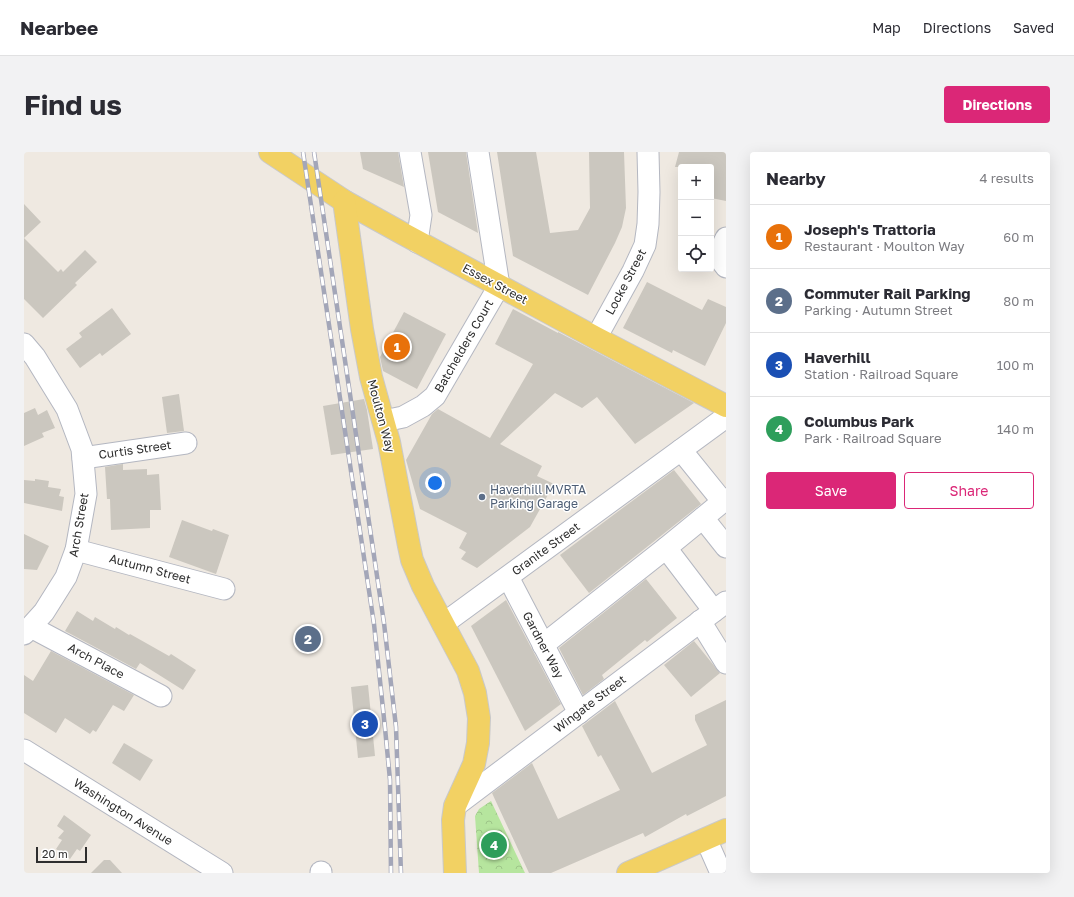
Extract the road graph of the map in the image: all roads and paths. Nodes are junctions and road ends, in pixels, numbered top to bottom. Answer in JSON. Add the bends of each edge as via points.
{"nodes":[{"id":1,"x":270,"y":152,"type":"edge"},
{"id":2,"x":410,"y":152,"type":"edge"},
{"id":3,"x":478,"y":152,"type":"edge"},
{"id":4,"x":648,"y":152,"type":"edge"},
{"id":5,"x":344,"y":200,"type":"junction"},
{"id":6,"x":726,"y":238,"type":"edge"},
{"id":7,"x":417,"y":242,"type":"junction"},
{"id":8,"x":726,"y":267,"type":"edge"},
{"id":9,"x":499,"y":286,"type":"junction"},
{"id":10,"x":596,"y":338,"type":"junction"},
{"id":11,"x":24,"y":344,"type":"edge"},
{"id":12,"x":726,"y":406,"type":"edge"},
{"id":13,"x":726,"y":417,"type":"edge"},
{"id":14,"x":384,"y":421,"type":"junction"},
{"id":15,"x":186,"y":442,"type":"dead end"},
{"id":16,"x":681,"y":450,"type":"junction"},
{"id":17,"x":83,"y":458,"type":"junction"},
{"id":18,"x":724,"y":500,"type":"edge"},
{"id":19,"x":703,"y":518,"type":"junction"},
{"id":20,"x":726,"y":547,"type":"edge"},
{"id":21,"x":666,"y":548,"type":"junction"},
{"id":22,"x":76,"y":550,"type":"junction"},
{"id":23,"x":508,"y":577,"type":"junction"},
{"id":24,"x":224,"y":589,"type":"dead end"},
{"id":25,"x":718,"y":608,"type":"edge"},
{"id":26,"x":444,"y":624,"type":"junction"},
{"id":27,"x":27,"y":630,"type":"edge"},
{"id":28,"x":543,"y":645,"type":"junction"},
{"id":29,"x":726,"y":663,"type":"edge"},
{"id":30,"x":161,"y":696,"type":"dead end"},
{"id":31,"x":579,"y":713,"type":"junction"},
{"id":32,"x":24,"y":750,"type":"edge"},
{"id":33,"x":455,"y":806,"type":"junction"},
{"id":34,"x":726,"y":830,"type":"edge"},
{"id":35,"x":706,"y":839,"type":"junction"},
{"id":36,"x":222,"y":873,"type":"edge"},
{"id":37,"x":455,"y":873,"type":"edge"},
{"id":38,"x":628,"y":873,"type":"edge"},
{"id":39,"x":720,"y":873,"type":"edge"}],
"edges":[{"from":1,"to":5,"type":"main road","name":"Essex Street"},
{"from":2,"to":7,"type":"street","via":[[421,215]]},
{"from":3,"to":9,"type":"street"},
{"from":4,"to":10,"type":"street","name":"Locke Street","via":[[648,224],[645,245]]},
{"from":5,"to":7,"type":"main road","name":"Essex Street"},
{"from":5,"to":14,"type":"main road","name":"Moulton Way","via":[[362,329],[371,377]]},
{"from":6,"to":8,"type":"street","via":[[720,253]]},
{"from":7,"to":9,"type":"main road","name":"Essex Street"},
{"from":9,"to":10,"type":"main road","name":"Essex Street"},
{"from":9,"to":14,"type":"street","name":"Batchelders Court","via":[[435,396],[403,417]]},
{"from":10,"to":12,"type":"main road","name":"Essex Street"},
{"from":11,"to":17,"type":"street","name":"Arch Street","via":[[35,357],[67,409]]},
{"from":13,"to":16,"type":"street","name":"Granite Street"},
{"from":14,"to":26,"type":"main road","name":"Moulton Way","via":[[412,560]]},
{"from":15,"to":17,"type":"street","name":"Curtis Street"},
{"from":16,"to":18,"type":"street"},
{"from":16,"to":23,"type":"street","name":"Granite Street"},
{"from":17,"to":22,"type":"street","name":"Arch Street","via":[[86,494]]},
{"from":18,"to":19,"type":"street"},
{"from":19,"to":20,"type":"street"},
{"from":19,"to":21,"type":"street"},
{"from":21,"to":25,"type":"street"},
{"from":21,"to":28,"type":"street"},
{"from":22,"to":24,"type":"street","name":"Autumn Street"},
{"from":22,"to":27,"type":"street","name":"Arch Street","via":[[66,577],[44,612]]},
{"from":23,"to":26,"type":"street","name":"Granite Street"},
{"from":23,"to":28,"type":"street","name":"Gardner Way"},
{"from":25,"to":29,"type":"street"},
{"from":25,"to":31,"type":"street","name":"Wingate Street"},
{"from":26,"to":33,"type":"main road","name":"Moulton Way","via":[[468,671],[479,718],[474,764]]},
{"from":27,"to":30,"type":"street","name":"Arch Place"},
{"from":28,"to":31,"type":"street","name":"Gardner Way"},
{"from":31,"to":33,"type":"street","name":"Wingate Street"},
{"from":32,"to":36,"type":"street","name":"Washington Avenue"},
{"from":33,"to":37,"type":"main road","name":"Moulton Way"},
{"from":34,"to":35,"type":"main road"},
{"from":35,"to":38,"type":"main road"},
{"from":35,"to":39,"type":"street"}]}
